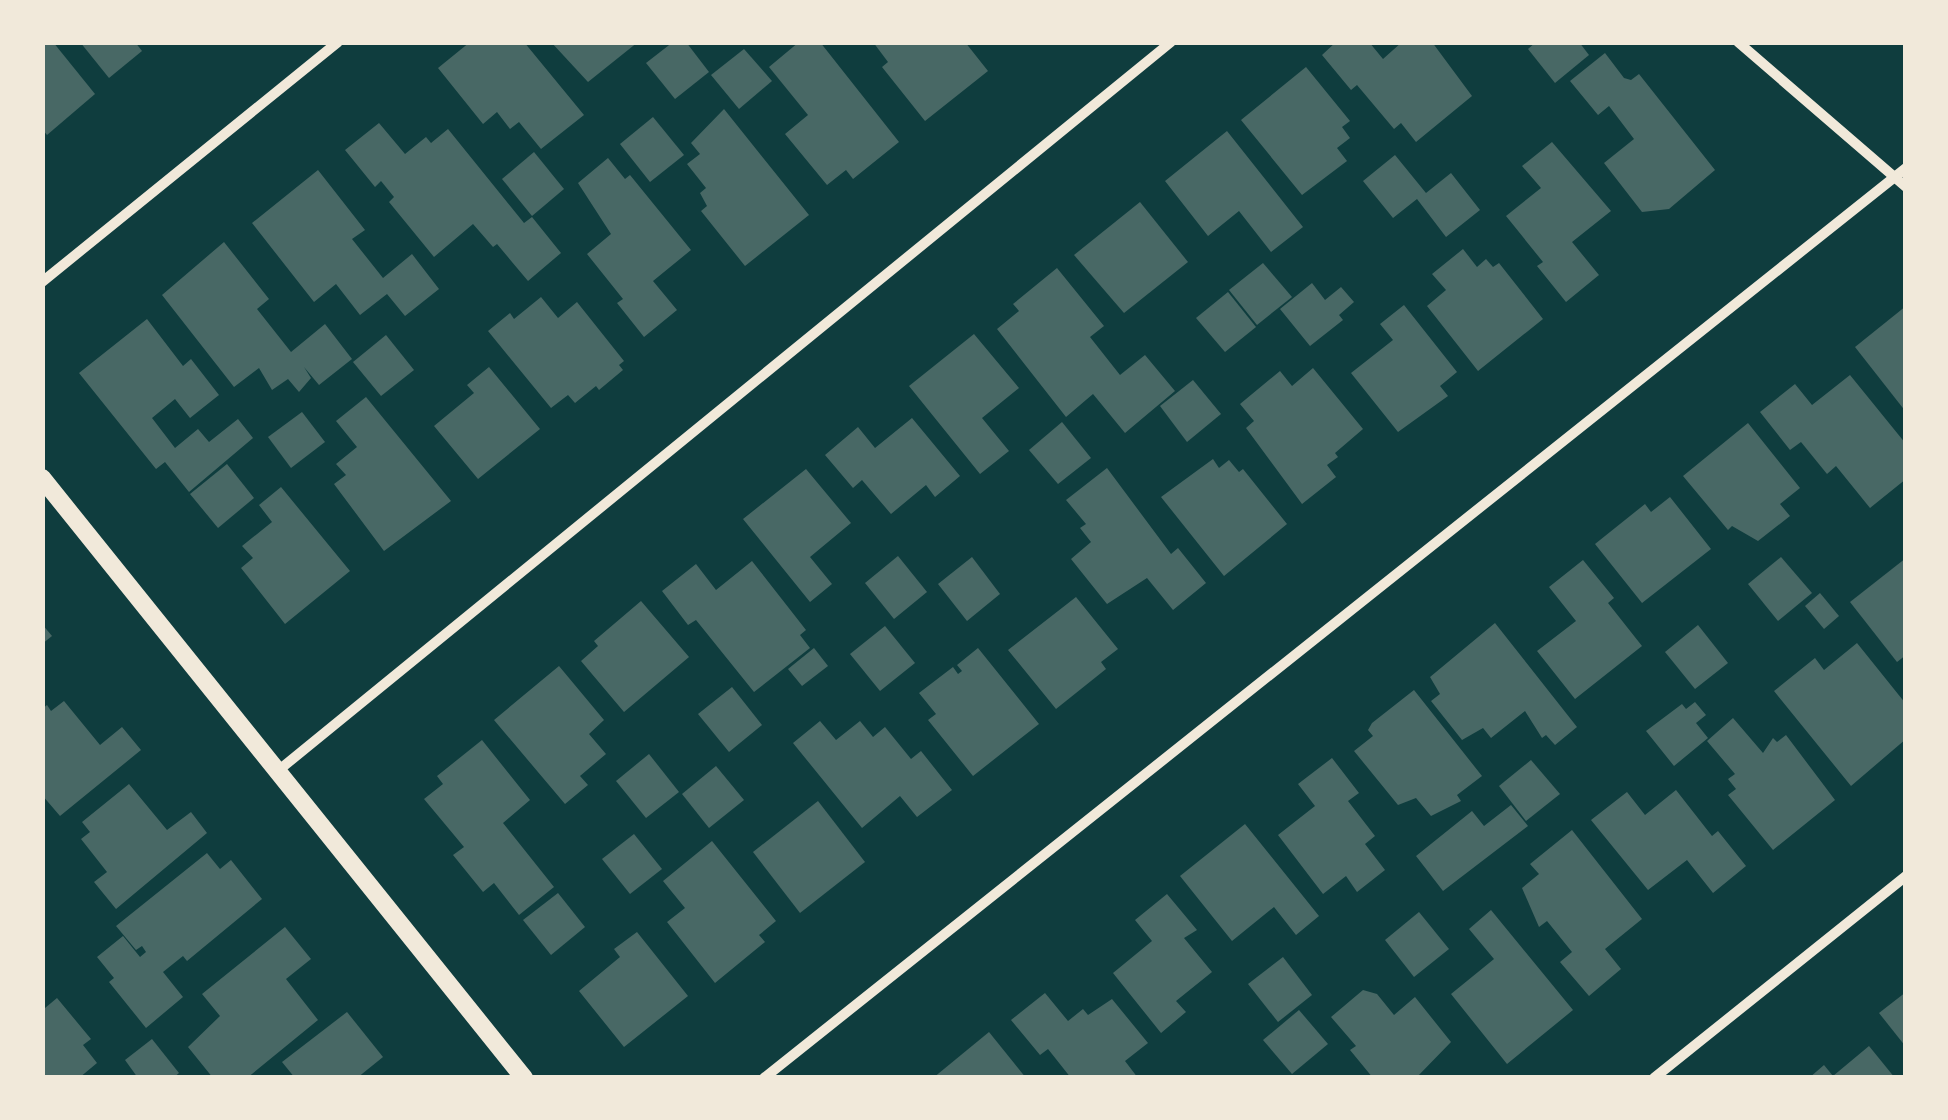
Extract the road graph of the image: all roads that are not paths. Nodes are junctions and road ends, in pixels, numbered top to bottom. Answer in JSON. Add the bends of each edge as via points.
{"nodes":[{"id":1,"x":338,"y":42,"type":"edge"},
{"id":2,"x":1171,"y":42,"type":"edge"},
{"id":3,"x":1738,"y":42,"type":"edge"},
{"id":4,"x":1906,"y":168,"type":"edge"},
{"id":5,"x":1894,"y":177,"type":"junction"},
{"id":6,"x":1906,"y":186,"type":"edge"},
{"id":7,"x":42,"y":282,"type":"edge"},
{"id":8,"x":42,"y":478,"type":"edge"},
{"id":9,"x":279,"y":770,"type":"junction"},
{"id":10,"x":1906,"y":876,"type":"edge"},
{"id":11,"x":524,"y":1078,"type":"edge"},
{"id":12,"x":764,"y":1078,"type":"edge"},
{"id":13,"x":1654,"y":1078,"type":"edge"}],
"edges":[{"from":1,"to":7,"type":"street"},
{"from":2,"to":9,"type":"street"},
{"from":3,"to":5,"type":"street"},
{"from":4,"to":5,"type":"street"},
{"from":5,"to":6,"type":"street"},
{"from":5,"to":12,"type":"street"},
{"from":8,"to":9,"type":"street"},
{"from":9,"to":11,"type":"street"},
{"from":10,"to":13,"type":"street"}]}
